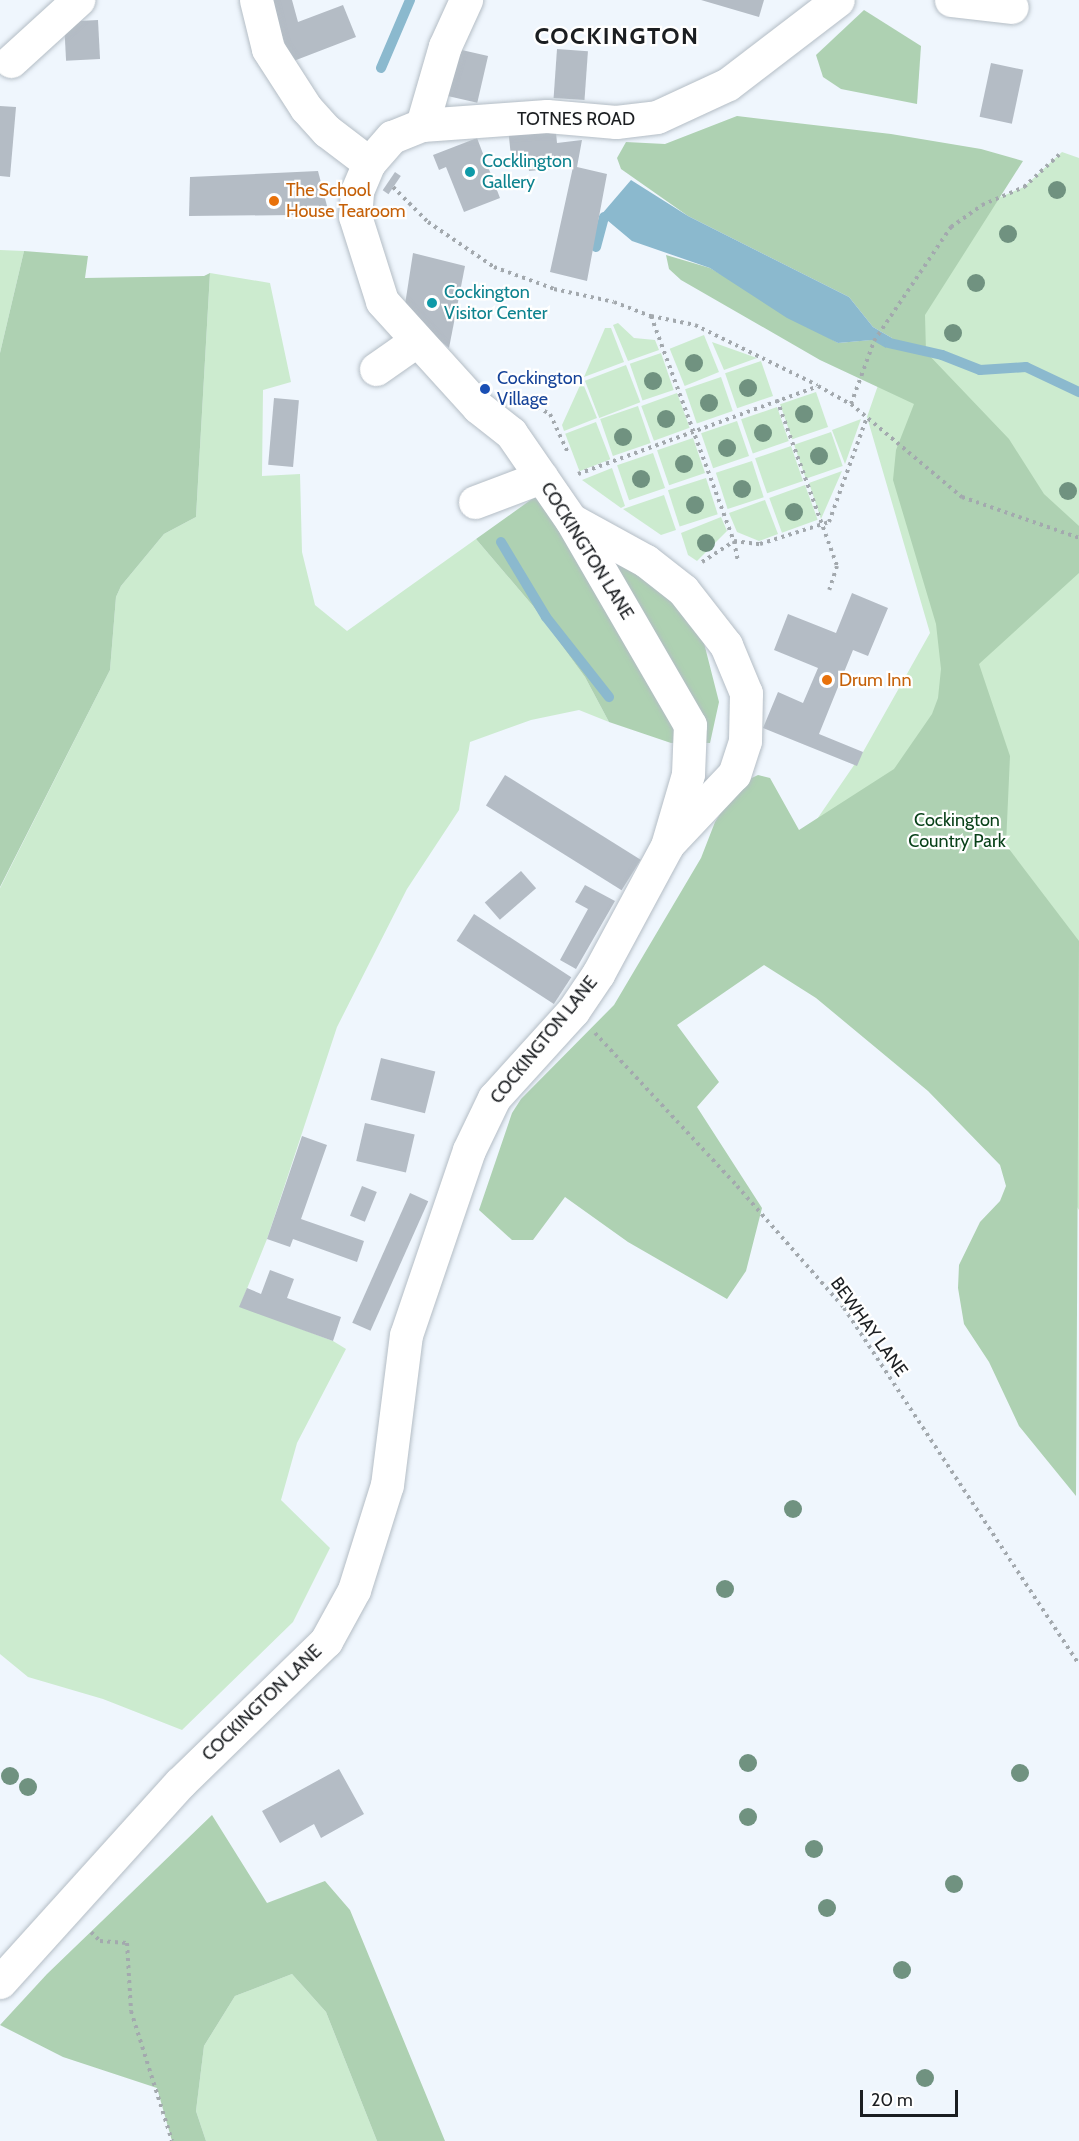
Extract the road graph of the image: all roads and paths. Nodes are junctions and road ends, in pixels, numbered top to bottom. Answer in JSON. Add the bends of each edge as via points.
{"nodes":[{"id":1,"x":78,"y":0,"type":"edge"},
{"id":2,"x":256,"y":0,"type":"edge"},
{"id":3,"x":466,"y":0,"type":"edge"},
{"id":4,"x":838,"y":0,"type":"edge"},
{"id":5,"x":951,"y":0,"type":"edge"},
{"id":6,"x":1012,"y":7,"type":"dead end"},
{"id":7,"x":11,"y":61,"type":"dead end"},
{"id":8,"x":422,"y":125,"type":"junction"},
{"id":9,"x":1062,"y":152,"type":"dead end"},
{"id":10,"x":369,"y":163,"type":"junction"},
{"id":11,"x":651,"y":316,"type":"junction"},
{"id":12,"x":416,"y":341,"type":"junction"},
{"id":13,"x":376,"y":369,"type":"dead end"},
{"id":14,"x":818,"y":386,"type":"junction"},
{"id":15,"x":523,"y":399,"type":"dead end"},
{"id":16,"x":777,"y":400,"type":"junction"},
{"id":17,"x":851,"y":404,"type":"junction"},
{"id":18,"x":867,"y":417,"type":"junction"},
{"id":19,"x":696,"y":431,"type":"junction"},
{"id":20,"x":541,"y":477,"type":"junction"},
{"id":21,"x":475,"y":502,"type":"dead end"},
{"id":22,"x":571,"y":520,"type":"junction"},
{"id":23,"x":822,"y":526,"type":"junction"},
{"id":24,"x":1079,"y":538,"type":"edge"},
{"id":25,"x":734,"y":541,"type":"junction"},
{"id":26,"x":738,"y":561,"type":"dead end"},
{"id":27,"x":829,"y":590,"type":"dead end"},
{"id":28,"x":667,"y":846,"type":"junction"},
{"id":29,"x":573,"y":1011,"type":"junction"},
{"id":30,"x":1079,"y":1664,"type":"edge"},
{"id":31,"x":84,"y":1925,"type":"dead end"},
{"id":32,"x":0,"y":1982,"type":"edge"},
{"id":33,"x":172,"y":2141,"type":"edge"}],
"edges":[{"from":1,"to":7,"type":"street"},
{"from":2,"to":10,"type":"street","via":[[268,49],[306,108],[327,131]]},
{"from":3,"to":8,"type":"street","via":[[445,46]]},
{"from":4,"to":8,"type":"street","name":"TOTNES ROAD","via":[[728,84],[657,117],[616,122],[547,116]]},
{"from":5,"to":6,"type":"street"},
{"from":8,"to":10,"type":"street","name":"COCKINGTON LANE","via":[[392,137]]},
{"from":9,"to":17,"type":"path","via":[[1024,187],[982,205],[951,227],[874,341]]},
{"from":10,"to":11,"type":"path","via":[[428,222],[494,267],[554,289],[614,302]]},
{"from":10,"to":12,"type":"street","name":"COCKINGTON LANE","via":[[356,200],[360,242],[382,301]]},
{"from":11,"to":14,"type":"path","via":[[695,326]]},
{"from":11,"to":19,"type":"path"},
{"from":12,"to":13,"type":"street"},
{"from":12,"to":20,"type":"street","name":"COCKINGTON LANE","via":[[478,407],[511,433]]},
{"from":14,"to":16,"type":"path"},
{"from":14,"to":17,"type":"path"},
{"from":15,"to":19,"type":"path","via":[[555,421],[576,475]]},
{"from":16,"to":19,"type":"path"},
{"from":16,"to":23,"type":"path"},
{"from":17,"to":18,"type":"path"},
{"from":18,"to":23,"type":"path","via":[[829,522]]},
{"from":18,"to":24,"type":"path","via":[[962,497]]},
{"from":19,"to":25,"type":"path"},
{"from":20,"to":21,"type":"street"},
{"from":20,"to":22,"type":"street","name":"COCKINGTON LANE"},
{"from":22,"to":28,"type":"street","name":"COCKINGTON LANE","via":[[690,725],[688,774]]},
{"from":22,"to":28,"type":"street","via":[[646,561],[683,590],[726,645],[746,693],[745,741],[735,774]]},
{"from":23,"to":25,"type":"path","via":[[760,544]]},
{"from":23,"to":27,"type":"path","via":[[837,566]]},
{"from":25,"to":26,"type":"path"},
{"from":28,"to":29,"type":"street","name":"COCKINGTON LANE","via":[[598,974]]},
{"from":29,"to":30,"type":"path","name":"BEWHAY LANE","via":[[730,1178],[844,1308]]},
{"from":29,"to":32,"type":"street","name":"COCKINGTON LANE","via":[[494,1098],[468,1150],[406,1335],[387,1485],[354,1590],[326,1641],[180,1783]]},
{"from":31,"to":33,"type":"path","via":[[100,1941],[127,1942],[132,2011]]}]}
